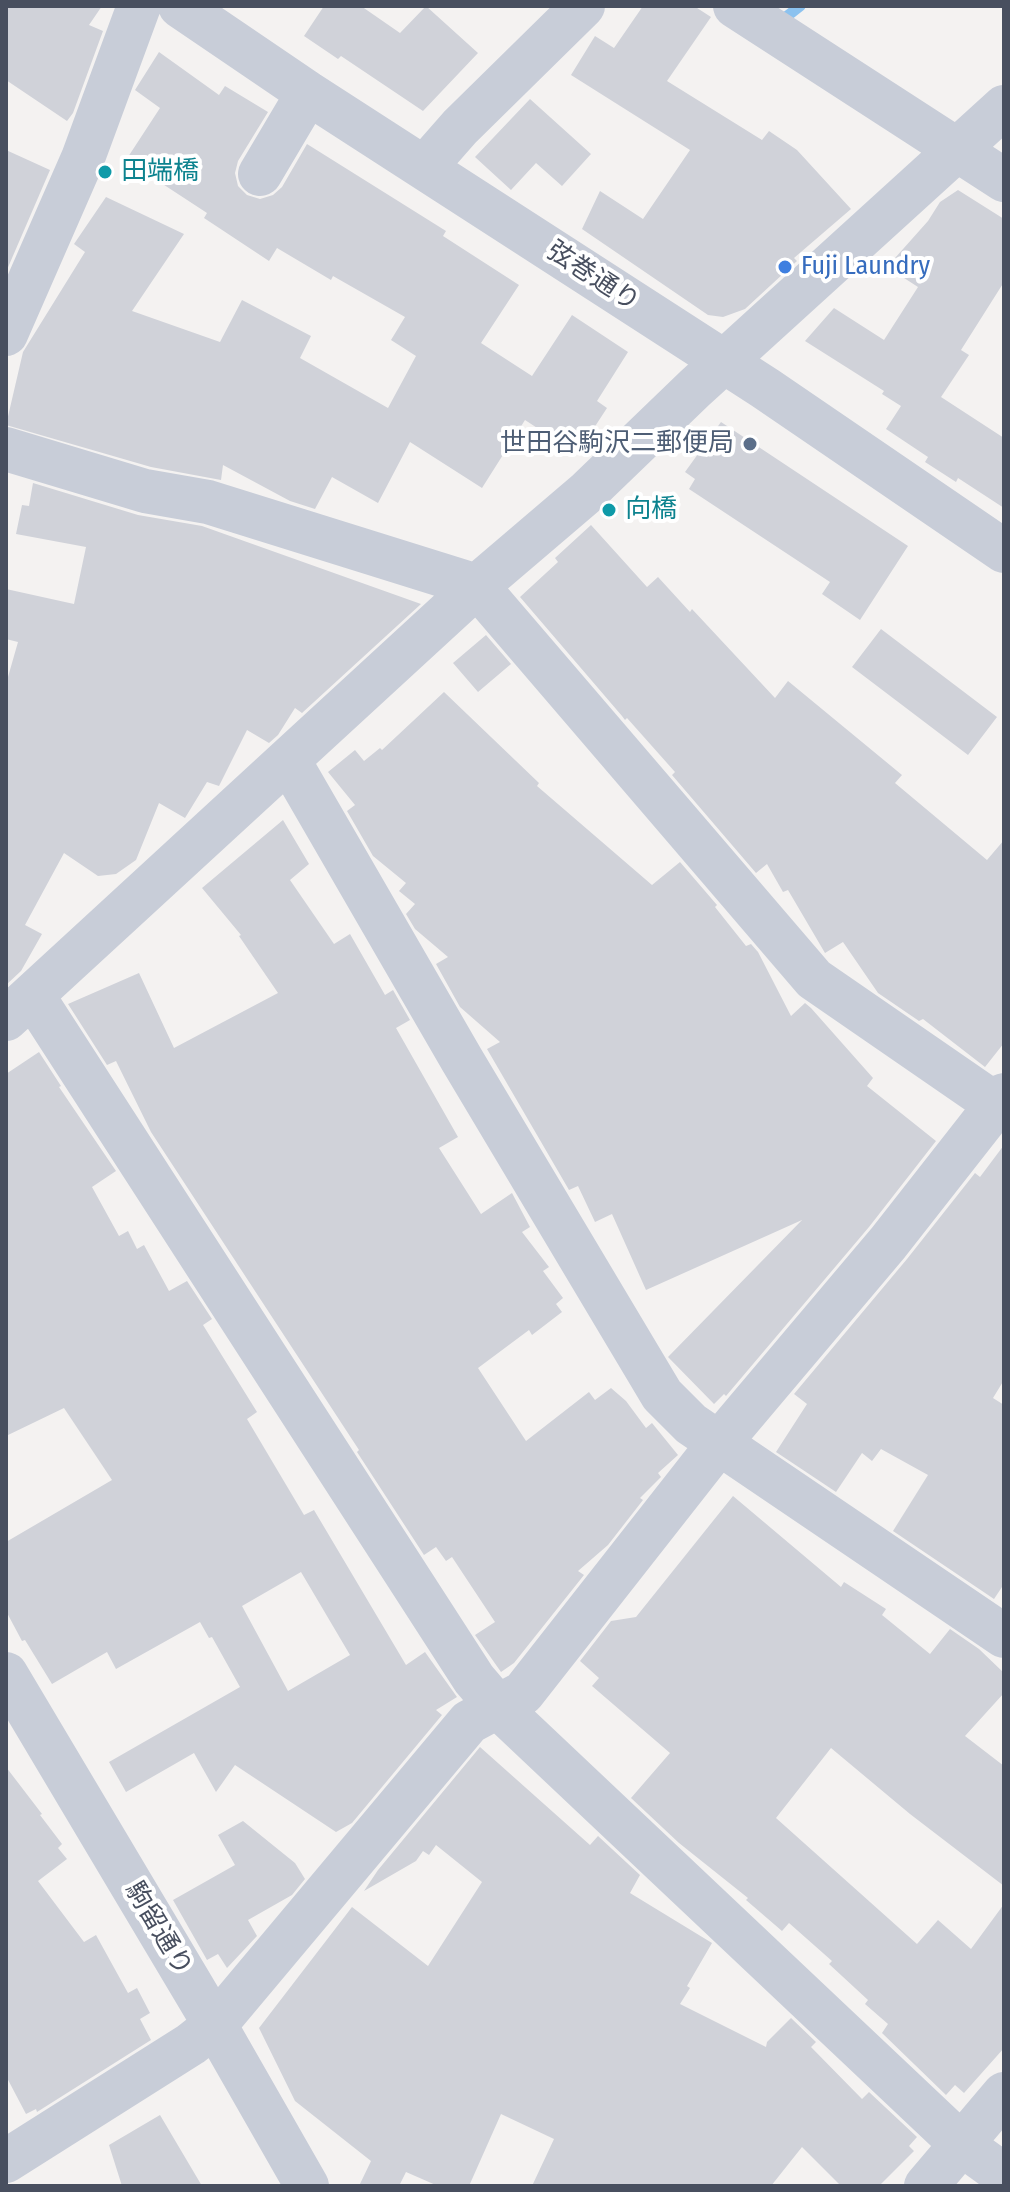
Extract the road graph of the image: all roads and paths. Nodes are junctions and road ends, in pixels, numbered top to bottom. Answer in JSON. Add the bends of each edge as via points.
{"nodes":[{"id":1,"x":139,"y":6,"type":"edge"},
{"id":2,"x":180,"y":6,"type":"edge"},
{"id":3,"x":583,"y":6,"type":"edge"},
{"id":4,"x":735,"y":6,"type":"edge"},
{"id":5,"x":308,"y":93,"type":"junction"},
{"id":6,"x":1004,"y":107,"type":"edge"},
{"id":7,"x":958,"y":149,"type":"junction"},
{"id":8,"x":424,"y":168,"type":"junction"},
{"id":9,"x":260,"y":174,"type":"dead end"},
{"id":10,"x":1004,"y":180,"type":"edge"},
{"id":11,"x":6,"y":334,"type":"edge"},
{"id":12,"x":724,"y":361,"type":"junction"},
{"id":13,"x":6,"y":449,"type":"edge"},
{"id":14,"x":1004,"y":551,"type":"edge"},
{"id":15,"x":477,"y":586,"type":"junction"},
{"id":16,"x":289,"y":761,"type":"junction"},
{"id":17,"x":15,"y":1007,"type":"edge"},
{"id":18,"x":1001,"y":1103,"type":"edge"},
{"id":19,"x":720,"y":1442,"type":"junction"},
{"id":20,"x":1004,"y":1636,"type":"edge"},
{"id":21,"x":6,"y":1674,"type":"edge"},
{"id":22,"x":497,"y":1706,"type":"junction"},
{"id":23,"x":215,"y":2025,"type":"junction"},
{"id":24,"x":1004,"y":2094,"type":"edge"},
{"id":25,"x":961,"y":2144,"type":"junction"},
{"id":26,"x":6,"y":2161,"type":"edge"},
{"id":27,"x":1004,"y":2175,"type":"edge"},
{"id":28,"x":307,"y":2186,"type":"edge"},
{"id":29,"x":926,"y":2186,"type":"edge"}],
"edges":[{"from":1,"to":11,"type":"street","via":[[83,158]]},
{"from":2,"to":5,"type":"street","name":"弦巻通り"},
{"from":3,"to":8,"type":"street"},
{"from":4,"to":7,"type":"street"},
{"from":5,"to":8,"type":"street","name":"弦巻通り"},
{"from":5,"to":9,"type":"street"},
{"from":6,"to":7,"type":"street"},
{"from":7,"to":10,"type":"street"},
{"from":7,"to":12,"type":"street"},
{"from":8,"to":12,"type":"street","name":"弦巻通り"},
{"from":12,"to":14,"type":"street","name":"弦巻通り"},
{"from":12,"to":15,"type":"street","via":[[586,493]]},
{"from":13,"to":15,"type":"street","via":[[145,491],[208,502]]},
{"from":15,"to":16,"type":"street"},
{"from":15,"to":18,"type":"street","via":[[814,979]]},
{"from":16,"to":17,"type":"street"},
{"from":16,"to":19,"type":"street","via":[[662,1395],[691,1424]]},
{"from":17,"to":22,"type":"street"},
{"from":18,"to":19,"type":"street"},
{"from":19,"to":20,"type":"street"},
{"from":19,"to":22,"type":"street","via":[[523,1693]]},
{"from":21,"to":23,"type":"street","name":"駒留通り"},
{"from":22,"to":23,"type":"street","via":[[469,1722]]},
{"from":22,"to":25,"type":"street"},
{"from":23,"to":26,"type":"street"},
{"from":23,"to":28,"type":"street","name":"駒留通り"},
{"from":24,"to":25,"type":"street"},
{"from":25,"to":27,"type":"street"},
{"from":25,"to":29,"type":"street"}]}
